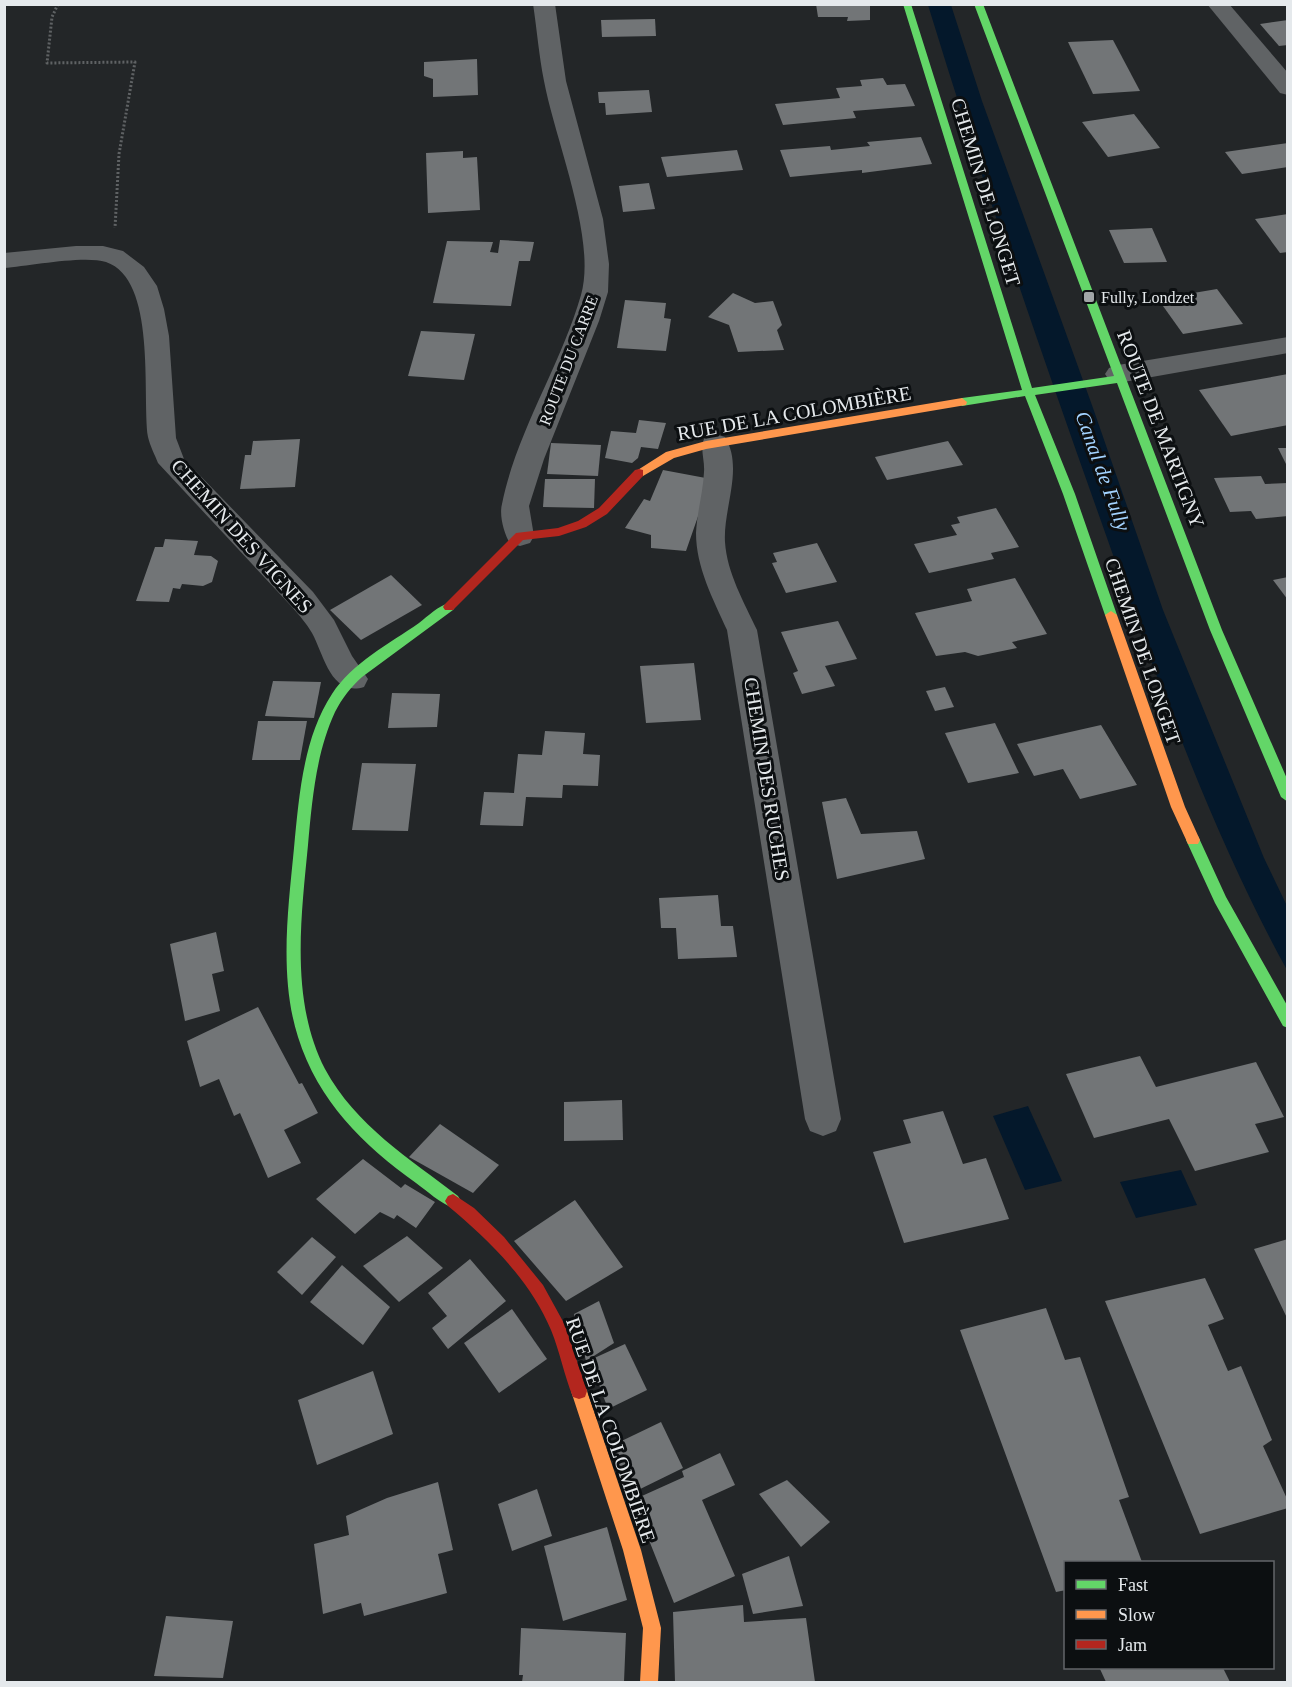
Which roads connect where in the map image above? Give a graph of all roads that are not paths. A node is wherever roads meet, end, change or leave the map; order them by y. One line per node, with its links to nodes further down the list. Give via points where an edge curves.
1 (544, 4): 11 (street, ROUTE DU CARRE, via 555,81 591,219 597,264 595,292 586,321 515,506)
2 (907, 4): 9 (street, CHEMIN DE LONGET)
3 (978, 4): 8 (street, ROUTE DE MARTIGNY)
4 (1216, 4): 5 (street)
5 (1287, 88)
6 (4, 261): 12 (street, CHEMIN DES VIGNES, via 113,255 135,271 154,314 162,440 172,463 321,622 339,665)
7 (1287, 345): 8 (street)
8 (1112, 378): 9 (street, RUE DE LA COLOMBIÈRE); 13 (street, ROUTE DE MARTIGNY)
9 (1029, 391): 10 (street, RUE DE LA COLOMBIÈRE); 14 (street, CHEMIN DE LONGET, via 1178,807 1221,899)
10 (715, 443): 11 (street, RUE DE LA COLOMBIÈRE, via 682,450 644,468 597,517 579,527 560,533); 15 (street, CHEMIN DES RUCHES, via 720,458 711,543 719,578 742,630)
11 (520, 536): 12 (street, RUE DE LA COLOMBIÈRE, via 422,628)
12 (353, 679): 16 (street, RUE DE LA COLOMBIÈRE, via 336,699 325,726 313,769 297,878 292,935 294,993 310,1052 347,1114 378,1147 441,1191 489,1234 539,1293 557,1325 632,1550 652,1628)
13 (1287, 797)
14 (1287, 1022)
15 (823, 1119)
16 (649, 1683)

